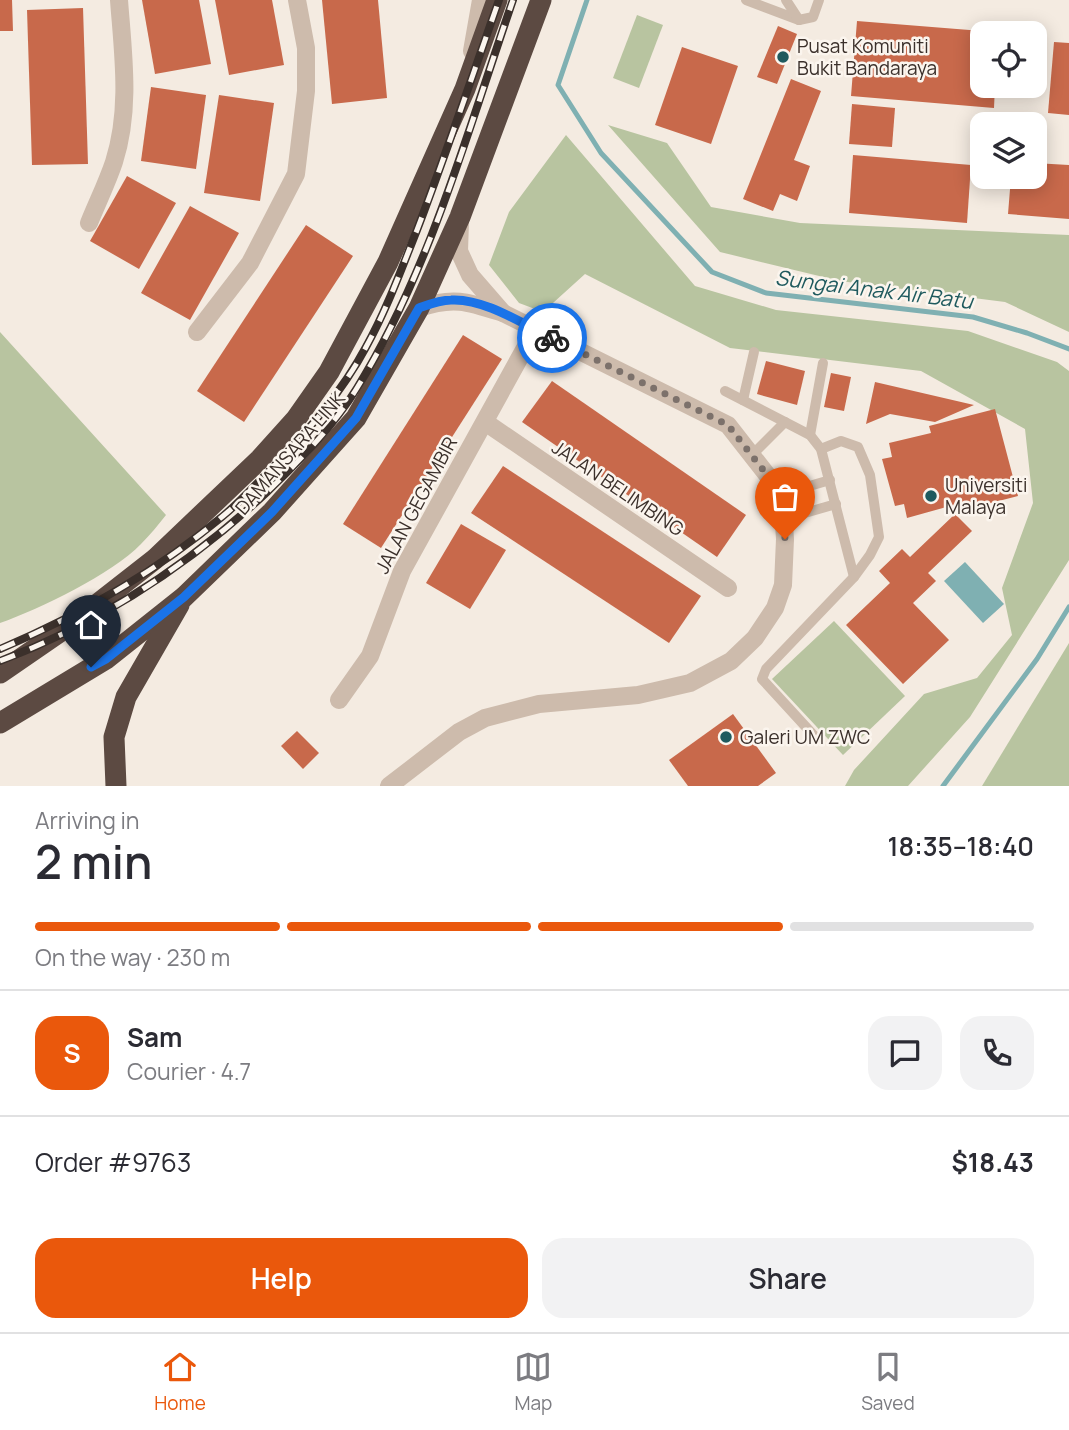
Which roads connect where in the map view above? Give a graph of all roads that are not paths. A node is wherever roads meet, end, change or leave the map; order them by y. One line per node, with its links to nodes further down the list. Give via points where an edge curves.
1 (119, 0): 12 (street, via 124,110 114,161)
2 (297, 0): 16 (street, via 306,48 306,91 296,174 250,263)
3 (481, 0): 10 (street)
4 (497, 0): 10 (highway, DAMANSARA LINK)
5 (541, 0): 11 (highway, DAMANSARA LINK)
6 (746, 0): 9 (lane)
7 (786, 0): 9 (lane)
8 (819, 0): 9 (lane, via 813,17)
9 (799, 20)
10 (465, 89): 33 (highway, DAMANSARA LINK, via 388,262 329,372 296,419 155,559 78,620)
11 (460, 218): 13 (highway, DAMANSARA LINK); 14 (street, via 459,251 470,275)
12 (89, 223)
13 (419, 308): 14 (street, via 464,300); 32 (highway, DAMANSARA LINK, via 356,418 272,512)
14 (503, 313): 15 (street)
15 (535, 330): 21 (street, JALAN GEGAMBIR); 25 (street, via 728,425)
16 (197, 332)
17 (754, 352): 20 (lane)
18 (823, 363): 23 (lane)
19 (725, 391): 20 (lane)
20 (743, 400): 22 (lane)
21 (485, 422): 31 (street, JALAN BELIMBING); 34 (street, JALAN GEGAMBIR, via 402,571 370,656)
22 (785, 422): 23 (lane); 25 (lane)
23 (810, 435): 24 (lane)
24 (821, 449): 26 (lane); 30 (lane, via 841,441 858,447 870,475 878,537)
25 (751, 456): 27 (street)
26 (830, 480): 27 (lane); 28 (lane)
27 (782, 494): 29 (street)
28 (836, 504): 29 (lane); 30 (lane)
29 (784, 519): 38 (street, via 783,585 775,608 755,638 731,661 690,682 638,695 539,704 485,718 459,732)
30 (854, 577): 36 (lane, via 766,669 762,679)
31 (728, 588)
32 (184, 597): 35 (highway, DAMANSARA LINK, via 106,659); 37 (highway, via 126,697 114,737)
33 (0, 673)
34 (339, 700)
35 (0, 723)
36 (817, 739)
37 (116, 786)
38 (389, 786)

